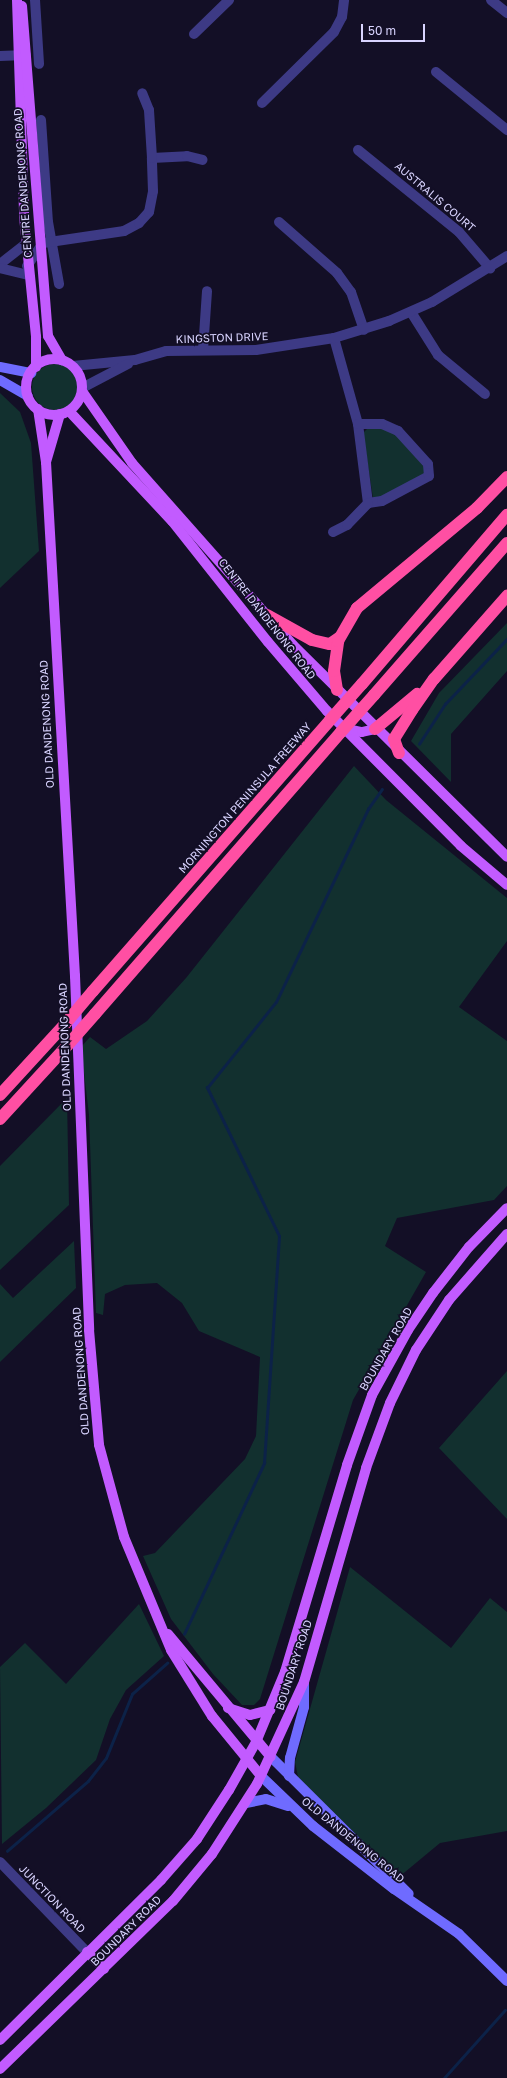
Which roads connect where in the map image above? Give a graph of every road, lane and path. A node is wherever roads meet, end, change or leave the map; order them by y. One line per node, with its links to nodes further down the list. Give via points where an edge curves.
1 (17, 0): 10 (main road, CENTRE DANDENONG ROAD)
2 (21, 0): 10 (main road, CENTRE DANDENONG ROAD)
3 (35, 0): 11 (street)
4 (229, 0): 8 (street)
5 (344, 0): 14 (street, via 342,17 334,32)
6 (491, 0): 7 (street)
7 (507, 13)
8 (194, 34)
9 (0, 56): 10 (street)
10 (22, 56): 21 (main road, CENTRE DANDENONG ROAD); 23 (main road, CENTRE DANDENONG ROAD)
11 (39, 64)
12 (436, 72): 16 (street)
13 (142, 94): 18 (street, via 149,110)
14 (262, 103)
15 (41, 120): 22 (street, CENTRE DANDENONG ROAD)
16 (507, 130)
17 (358, 150): 28 (street, AUSTRALIS COURT, via 460,232)
18 (152, 158): 19 (street, via 188,156); 22 (street, via 153,201 139,224 124,231)
19 (203, 160)
20 (278, 222): 33 (street, via 337,273 351,292)
21 (26, 244): 25 (street); 29 (main road, CENTRE DANDENONG ROAD)
22 (52, 244): 23 (street); 26 (street); 30 (street, CENTRE DANDENONG ROAD)
23 (39, 246): 26 (main road, CENTRE DANDENONG ROAD); 29 (street)
24 (507, 256): 28 (street, KINGSTON DRIVE)
25 (0, 264)
26 (41, 265): 36 (main road, CENTRE DANDENONG ROAD, via 48,336)
27 (0, 268): 29 (street)
28 (490, 268): 32 (street, KINGSTON DRIVE)
29 (28, 271): 40 (main road, CENTRE DANDENONG ROAD, via 36,337)
30 (58, 284)
31 (207, 291): 35 (street)
32 (411, 312): 33 (street, KINGSTON DRIVE); 43 (street, via 438,355)
33 (364, 330): 34 (street, KINGSTON DRIVE)
34 (334, 338): 35 (street, KINGSTON DRIVE, via 276,348); 47 (street)
35 (202, 350): 37 (street, KINGSTON DRIVE, via 166,351)
36 (62, 360): 38 (main road); 40 (main road, via 48,360)
37 (135, 360): 38 (street, KINGSTON DRIVE); 42 (street, KINGSTON DRIVE)
38 (73, 366): 42 (main road)
39 (0, 367): 40 (main road)
40 (33, 370): 44 (main road)
41 (0, 380): 44 (main road)
42 (82, 389): 46 (main road, via 77,404); 55 (main road, CENTRE DANDENONG ROAD, via 132,463)
43 (485, 394)
44 (28, 396): 45 (main road)
45 (38, 409): 46 (main road); 48 (main road, OLD DANDENONG ROAD)
46 (64, 413): 48 (main road, OLD DANDENONG ROAD); 59 (main road, CENTRE DANDENONG ROAD, via 172,521 268,642)
47 (358, 424): 50 (street); 50 (street, via 382,424 398,431 431,471 422,482 382,501)
48 (46, 462): 68 (main road, OLD DANDENONG ROAD, via 93,1388 99,1445 113,1502 134,1566)
49 (507, 477): 56 (highway, via 477,508 363,602)
50 (368, 503): 52 (street, via 346,525)
51 (507, 515): 64 (highway, MORNINGTON PENINSULA FREEWAY, bridge, via 65,1024)
52 (333, 532)
53 (507, 543): 59 (highway, bridge)
54 (507, 596): 57 (highway)
55 (267, 615): 56 (highway, via 318,642 331,644); 58 (main road, CENTRE DANDENONG ROAD)
56 (339, 638): 58 (highway, via 334,670)
57 (434, 678): 60 (highway); 61 (highway, via 394,738 393,745)
58 (337, 690): 59 (main road); 60 (main road, CENTRE DANDENONG ROAD)
59 (342, 729): 60 (main road, via 362,732); 63 (main road, CENTRE DANDENONG ROAD, via 461,846); 65 (highway, bridge, via 95,1014)
60 (375, 729): 61 (main road, CENTRE DANDENONG ROAD)
61 (399, 753): 62 (main road, CENTRE DANDENONG ROAD)
62 (507, 857)
63 (507, 885)
64 (0, 1095)
65 (0, 1119)
66 (507, 1208): 71 (main road, BOUNDARY ROAD, via 469,1247 433,1293 408,1330 372,1395 347,1466 295,1643)
67 (507, 1234): 69 (main road, BOUNDARY ROAD, via 445,1305 416,1350 390,1402 366,1468)
68 (158, 1622): 70 (main road, OLD DANDENONG ROAD); 74 (main road, OLD DANDENONG ROAD, via 194,1690)
69 (304, 1682): 73 (main road, BOUNDARY ROAD); 76 (main road, via 304,1708 290,1758)
70 (225, 1706): 71 (main road, via 250,1715); 72 (main road, OLD DANDENONG ROAD)
71 (270, 1710): 72 (main road, BOUNDARY ROAD)
72 (256, 1742): 73 (main road, OLD DANDENONG ROAD); 74 (main road, BOUNDARY ROAD)
73 (271, 1758): 75 (main road, BOUNDARY ROAD); 76 (main road, OLD DANDENONG ROAD)
74 (247, 1759): 75 (main road, OLD DANDENONG ROAD); 81 (main road, BOUNDARY ROAD, via 187,1852)
75 (262, 1776): 77 (main road, BOUNDARY ROAD); 78 (main road, OLD DANDENONG ROAD)
76 (289, 1776): 80 (main road, OLD DANDENONG ROAD)
77 (246, 1803): 78 (main road, via 270,1799); 82 (main road, BOUNDARY ROAD, via 194,1877)
78 (293, 1808): 80 (main road, OLD DANDENONG ROAD)
79 (0, 1862): 81 (street, JUNCTION ROAD)
80 (430, 1915): 83 (main road, OLD DANDENONG ROAD, via 464,1938)
81 (87, 1952): 82 (main road); 84 (main road, BOUNDARY ROAD)
82 (104, 1969): 85 (main road, BOUNDARY ROAD)
83 (507, 1981)
84 (0, 2040)
85 (0, 2069)

